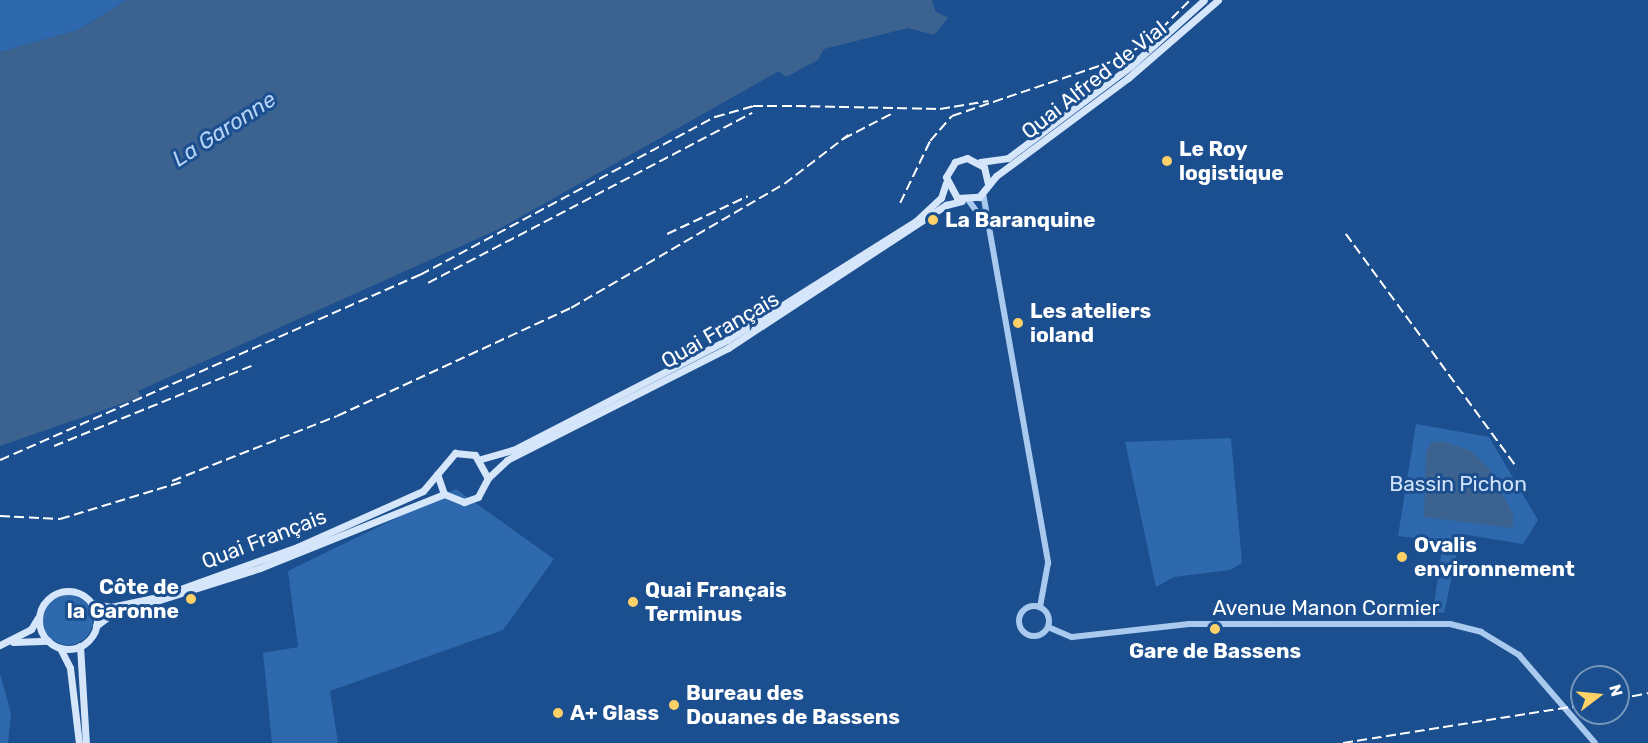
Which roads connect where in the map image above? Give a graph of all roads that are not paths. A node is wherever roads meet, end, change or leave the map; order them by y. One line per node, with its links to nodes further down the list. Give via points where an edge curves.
1 (1204, 0): 3 (main road, Quai Alfred de Vial, via 1139,60 1017,152 999,163)
2 (1218, 0): 5 (main road, Quai Alfred de Vial, via 1128,78)
3 (980, 162): 4 (main road, via 955,162); 5 (main road)
4 (946, 183): 7 (main road); 9 (main road, Quai Français, via 941,198 916,221 727,340 513,450)
5 (988, 184): 6 (main road)
6 (984, 193): 7 (main road); 8 (street)
7 (966, 201): 8 (street); 11 (main road, Quai Français, via 946,205 729,348 501,464)
8 (985, 224): 14 (street, via 1048,563)
9 (481, 459): 10 (main road, via 455,453); 11 (main road)
10 (438, 474): 12 (main road); 13 (main road, Quai Français, via 417,494 295,548 158,597 111,607)
11 (488, 478): 12 (main road, via 484,492 471,501)
12 (444, 494): 16 (main road, Quai Français, via 260,568 109,615)
13 (91, 603): 15 (main road, via 78,593 60,592 46,601); 16 (main road)
14 (1040, 607): 17 (street, via 1047,613); 17 (street, via 1022,611 1020,628 1037,636)
15 (39, 617): 18 (main road); 19 (main road, via 31,629)
16 (96, 626): 20 (main road)
17 (1048, 627): 24 (street, Avenue Manon Cormier, via 1072,637 1188,624 1450,624 1492,637 1519,655)
18 (48, 641): 19 (main road); 21 (main road)
19 (4, 644)
20 (80, 646): 21 (main road); 23 (main road)
21 (60, 648): 22 (main road, via 70,668)
22 (79, 743)
23 (86, 743)
24 (1595, 743)

